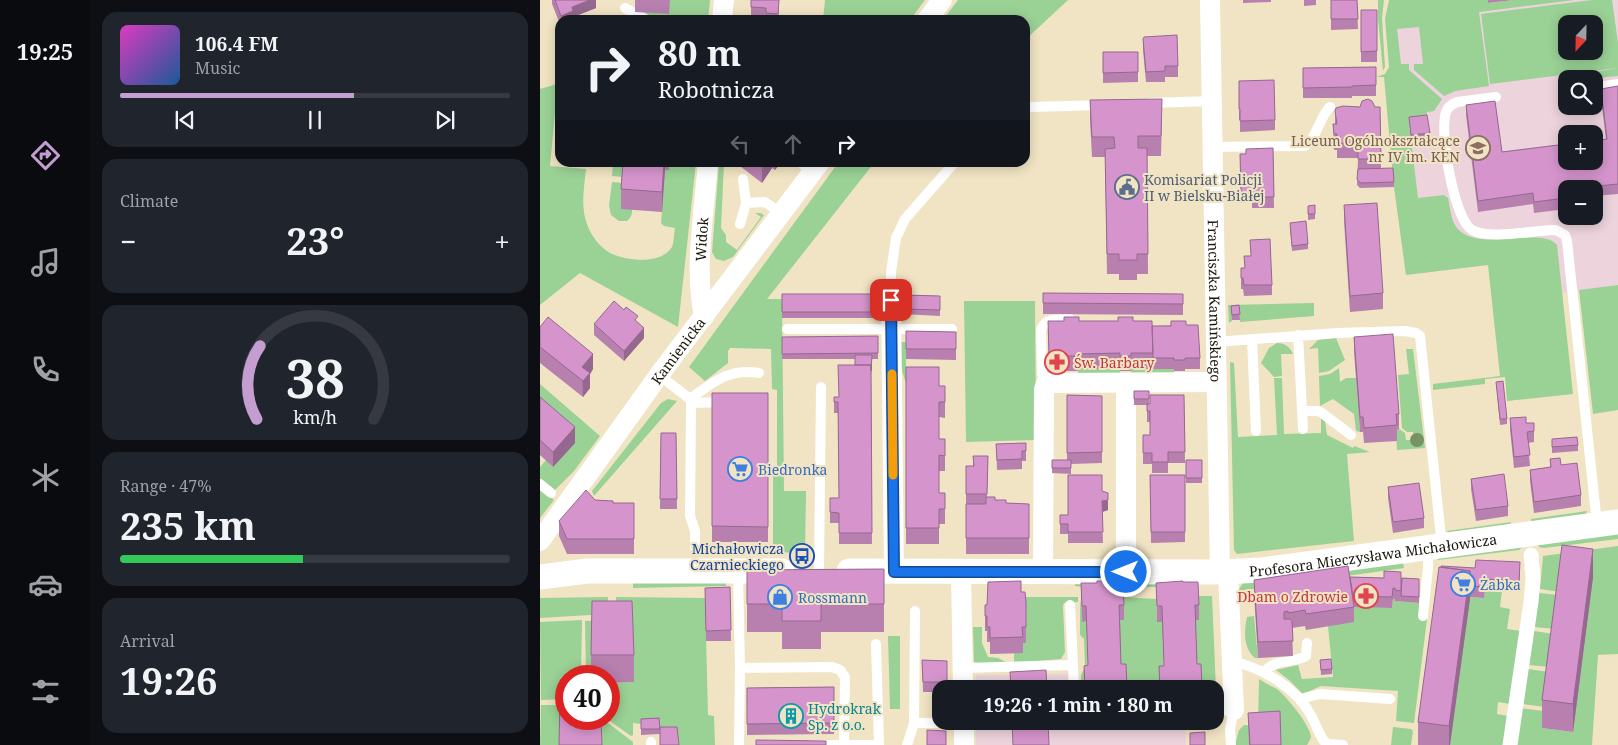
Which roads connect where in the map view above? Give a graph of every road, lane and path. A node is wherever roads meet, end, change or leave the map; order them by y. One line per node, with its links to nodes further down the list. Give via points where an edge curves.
1 (724, 0): 6 (street)
2 (942, 0): 7 (street)
3 (1210, 0): 11 (street, Franciszka Kamińskiego)
4 (625, 8): 5 (lane)
5 (638, 15)
6 (722, 15)
7 (931, 15)
8 (1618, 84): 9 (lane)
9 (1603, 86)
10 (1496, 98): 47 (lane, via 1457,102 1447,111 1444,142 1450,175 1464,223 1474,231 1491,234 1556,230 1565,235)
11 (1212, 101): 13 (lane); 16 (street, Franciszka Kamińskiego)
12 (1118, 104): 14 (lane)
13 (1137, 104)
14 (1030, 107)
15 (1330, 107): 16 (lane, via 1311,141 1304,146)
16 (1212, 147): 32 (street, Franciszka Kamińskiego)
17 (708, 167): 25 (street, Widok, via 699,275)
18 (810, 167): 22 (street, Kamienicka)
19 (951, 167): 24 (lane, via 905,219 896,238)
20 (744, 178): 21 (lane)
21 (746, 203): 22 (lane, via 766,202); 23 (lane)
22 (782, 214): 25 (street, Kamienicka)
23 (740, 224)
24 (891, 300): 28 (street)
25 (704, 318): 34 (street, Kamienicka)
26 (1070, 319): 37 (lane, via 1043,324 1042,370)
27 (786, 329): 28 (lane)
28 (891, 329): 29 (lane); 54 (street)
29 (952, 329)
30 (1298, 335): 31 (lane); 41 (lane); 50 (lane, via 1405,331 1420,336)
31 (1252, 339): 32 (lane); 43 (lane)
32 (1215, 342): 35 (street, Franciszka Kamińskiego)
33 (759, 373): 39 (lane, via 728,374)
34 (659, 375): 39 (lane); 48 (street, Kamienicka)
35 (1216, 382): 36 (street); 58 (street, Franciszka Kamińskiego)
36 (1126, 383): 37 (street); 57 (street)
37 (1046, 384): 56 (street)
38 (821, 387): 52 (lane)
39 (690, 401): 40 (lane); 49 (lane, via 690,516 695,531)
40 (739, 402)
41 (1302, 411): 42 (lane); 44 (lane, via 1318,411)
42 (1303, 429)
43 (1256, 430)
44 (1350, 435)
45 (540, 484): 46 (lane)
46 (551, 493)
47 (1607, 524): 50 (street, Profesora Mieczysława Michałowicza)
48 (540, 541)
49 (695, 547)
50 (1435, 548): 58 (street, Profesora Mieczysława Michałowicza); 62 (lane, via 1428,568)
51 (1531, 555): 86 (street, via 1531,602)
52 (819, 571): 53 (street, Profesora Mieczysława Michałowicza); 54 (street, Profesora Mieczysława Michałowicza)
53 (738, 572): 59 (street, Profesora Mieczysława Michałowicza, via 587,571); 67 (lane)
54 (894, 572): 55 (street, Profesora Mieczysława Michałowicza)
55 (961, 572): 56 (street, Profesora Mieczysława Michałowicza); 68 (street)
56 (1043, 572): 57 (street, Profesora Mieczysława Michałowicza)
57 (1126, 572): 58 (street, Profesora Mieczysława Michałowicza)
58 (1224, 572): 65 (street, Franciszka Kamińskiego)
59 (540, 577)
60 (1070, 605): 66 (lane)
61 (915, 611): 75 (lane)
62 (1423, 616)
63 (1307, 643): 69 (lane, via 1306,656 1274,664)
64 (876, 644): 81 (lane)
65 (1232, 661): 69 (lane); 74 (street, Franciszka Kamińskiego)
66 (1073, 665): 68 (lane); 71 (lane)
67 (740, 668): 78 (lane); 80 (lane, via 832,667 840,670 845,677)
68 (963, 668): 70 (street)
69 (1265, 672): 73 (lane)
70 (964, 680)
71 (1074, 680)
72 (1390, 699): 73 (lane, via 1320,694)
73 (1300, 700): 85 (lane, via 1324,741)
74 (1225, 710): 84 (lane)
75 (914, 723): 76 (lane); 82 (lane)
76 (932, 723)
77 (964, 730): 83 (street)
78 (739, 745)
79 (812, 745): 80 (lane)
80 (844, 745): 81 (lane)
81 (877, 745)
82 (907, 745)
83 (964, 745)
84 (1230, 745)
85 (1343, 745)
86 (1510, 745)

